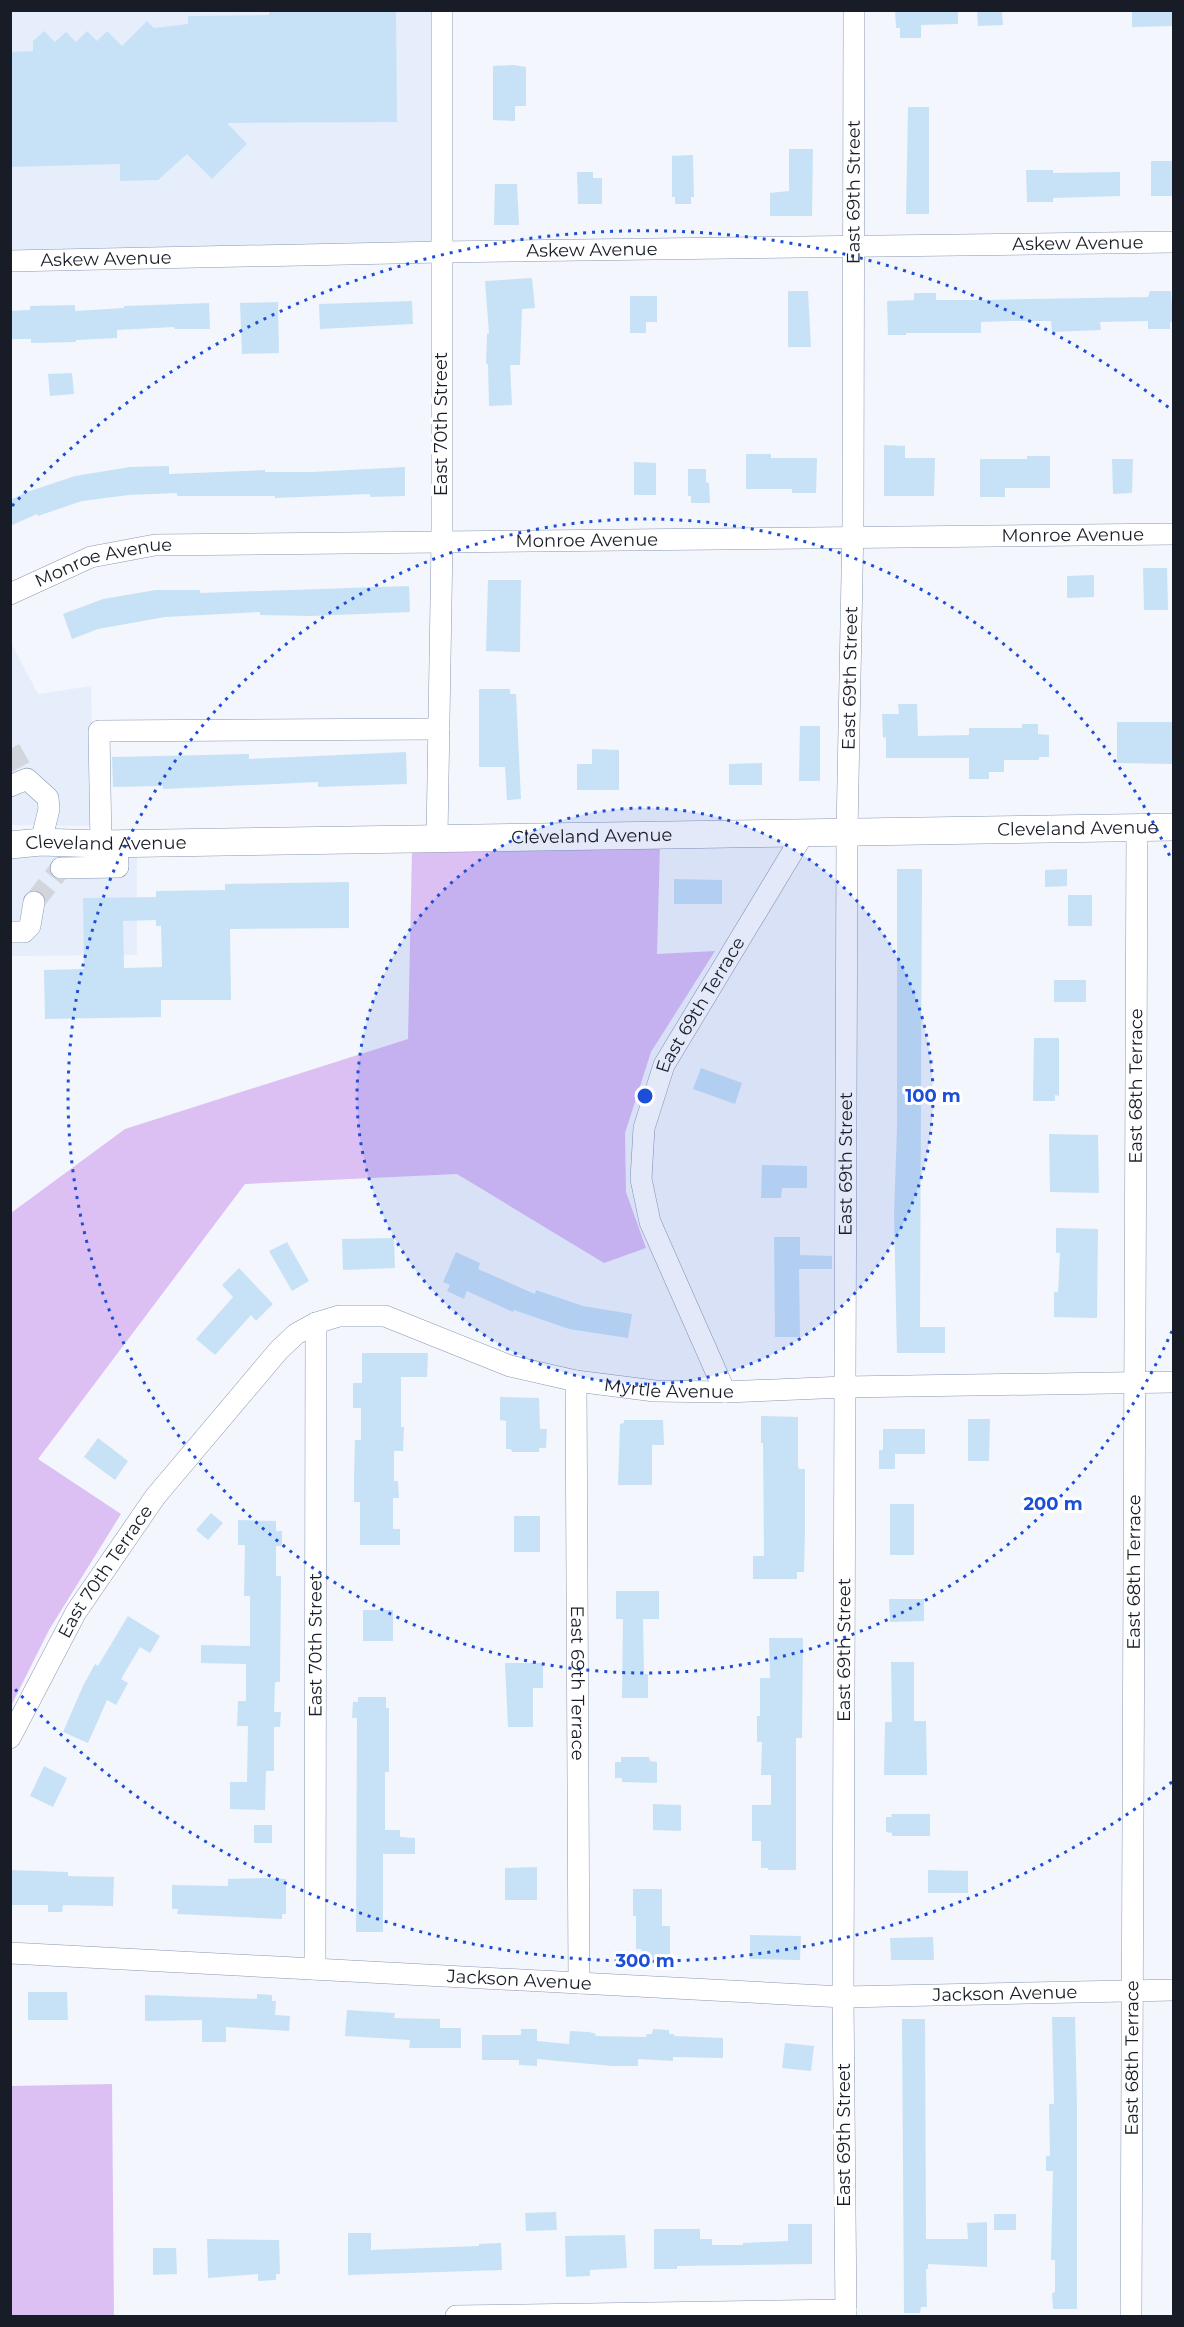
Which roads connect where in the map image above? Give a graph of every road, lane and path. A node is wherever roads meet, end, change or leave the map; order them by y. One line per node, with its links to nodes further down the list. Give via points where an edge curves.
1 (442, 10): 5 (street, East 70th Street)
2 (854, 10): 4 (street, East 69th Street)
3 (1173, 242): 4 (street, Askew Avenue)
4 (852, 248): 5 (street, Askew Avenue); 8 (street, East 69th Street)
5 (441, 252): 6 (street, Askew Avenue); 9 (street, East 70th Street)
6 (10, 261)
7 (1173, 534): 8 (street, Monroe Avenue)
8 (852, 538): 9 (street, Monroe Avenue); 16 (street, East 69th Street)
9 (442, 542): 10 (street, Monroe Avenue, via 155,545 91,557); 11 (street, East 70th Street)
10 (10, 594)
11 (439, 729): 17 (street, East 70th Street); 19 (street, via 99,731)
12 (20, 778): 18 (street, via 48,798)
13 (1173, 827): 14 (main road, Cleveland Avenue)
14 (1137, 828): 16 (main road, Cleveland Avenue); 26 (street, East 68th Terrace)
15 (804, 833): 16 (main road, Cleveland Avenue); 17 (main road, Cleveland Avenue); 29 (street, East 69th Terrace, via 664,1065 644,1128 642,1179 650,1222)
16 (847, 833): 28 (street, East 69th Street)
17 (437, 837): 19 (main road, Cleveland Avenue)
18 (41, 842): 19 (main road, Cleveland Avenue); 20 (main road, Cleveland Avenue)
19 (109, 843): 21 (street, via 118,867)
20 (10, 845)
21 (70, 871)
22 (40, 907): 23 (street)
23 (20, 929)
24 (316, 1323): 25 (street, Myrtle Avenue, via 339,1316 385,1316 510,1366); 30 (street, Myrtle Avenue, via 279,1350); 33 (street, East 70th Street)
25 (576, 1381): 29 (street, Myrtle Avenue, via 655,1391); 34 (street, East 69th Terrace)
26 (1136, 1382): 27 (street, Myrtle Avenue); 28 (street, Myrtle Avenue); 36 (street, East 68th Terrace)
27 (1173, 1382)
28 (845, 1387): 29 (street, Myrtle Avenue); 37 (street, East 69th Street)
29 (725, 1392)
30 (220, 1420): 31 (street, East 70th Terrace, via 155,1497 76,1612)
31 (10, 1738)
32 (10, 1953): 33 (street, Jackson Avenue)
33 (315, 1969): 34 (street, Jackson Avenue)
34 (579, 1983): 37 (street, Jackson Avenue)
35 (1173, 1990): 36 (street, Jackson Avenue)
36 (1131, 1991): 37 (street, Jackson Avenue); 40 (street, East 68th Terrace)
37 (843, 1997): 38 (street, East 69th Street)
38 (846, 2313): 39 (street)
39 (456, 2316)
40 (1131, 2316)

